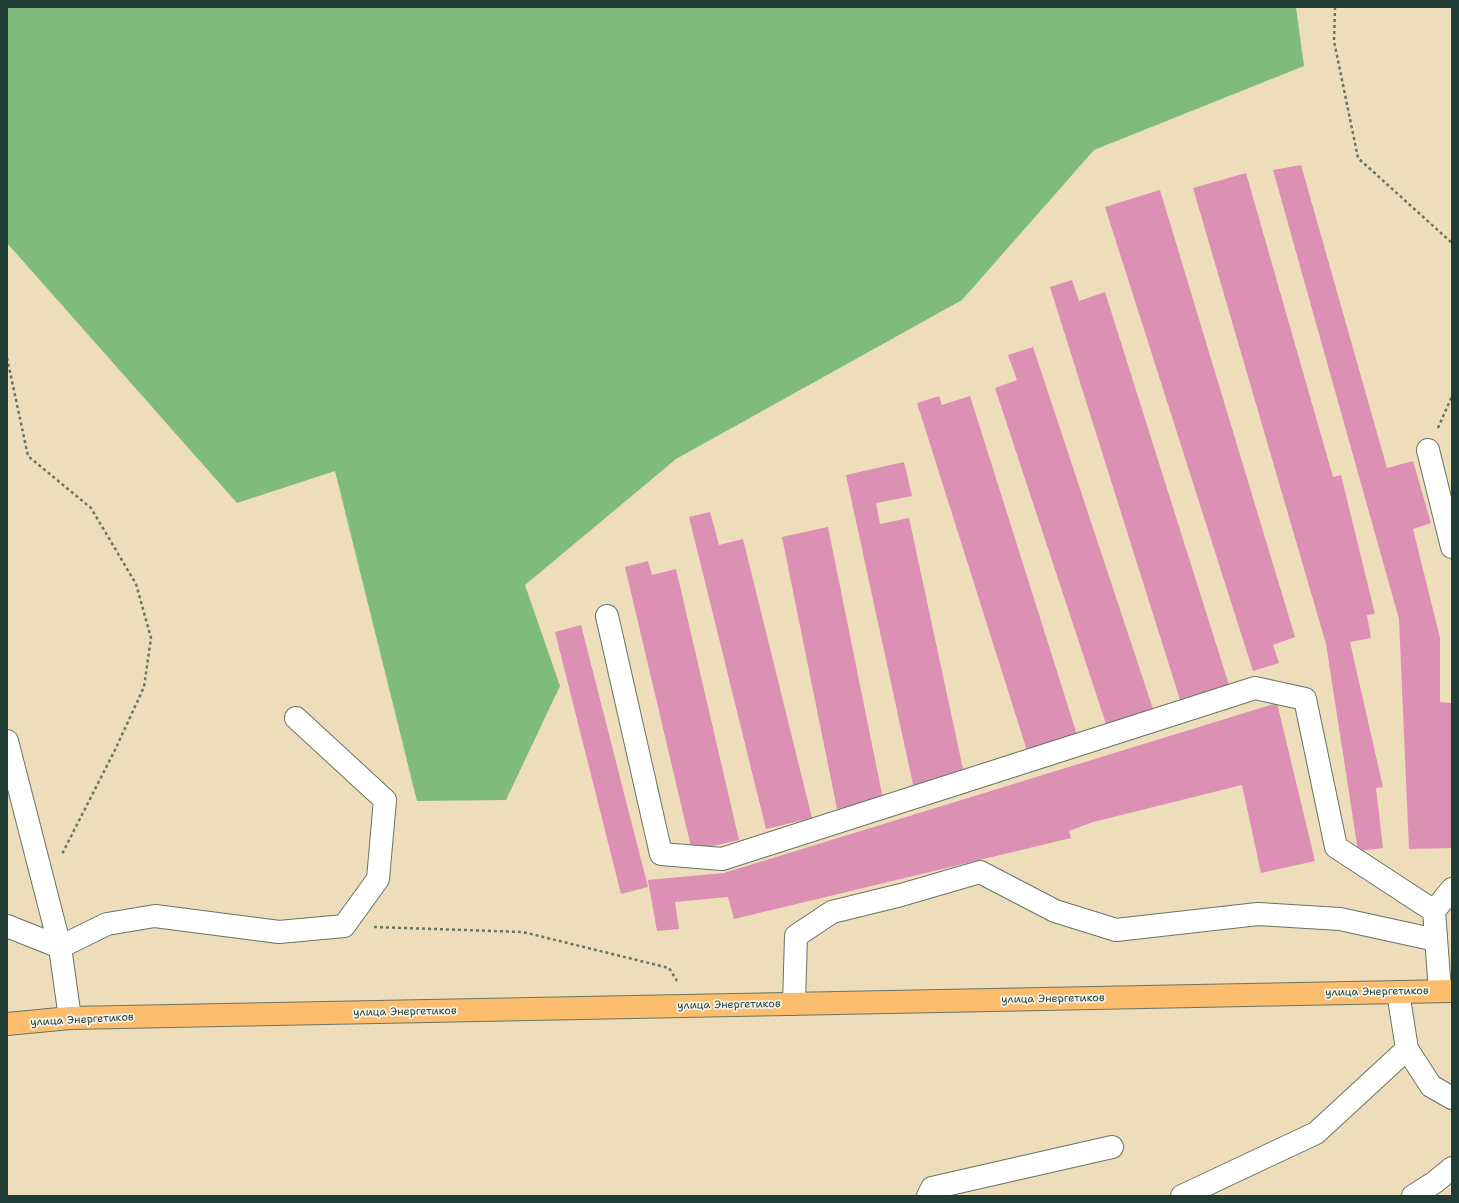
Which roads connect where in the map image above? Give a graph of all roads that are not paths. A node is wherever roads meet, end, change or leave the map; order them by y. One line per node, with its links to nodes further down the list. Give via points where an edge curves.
1 (1428, 450): 2 (street)
2 (1452, 547)
3 (607, 616): 7 (street, via 661,854 722,859 1255,688 1305,699 1336,847)
4 (296, 718): 10 (street, via 385,800 378,879 344,926 279,932 155,916 107,924)
5 (7, 741): 10 (street)
6 (1452, 889): 7 (street)
7 (1434, 911): 9 (street)
8 (7, 926): 10 (street)
9 (1436, 940): 11 (street); 13 (street, via 1340,919 1258,914 1116,930 1055,911 980,872 832,912 796,936)
10 (60, 947): 14 (street)
11 (1446, 991): 12 (main road, улица Энергетиков)
12 (1398, 992): 13 (main road, улица Энергетиков); 16 (street)
13 (794, 1004): 14 (main road, улица Энергетиков)
14 (70, 1018): 15 (main road, улица Энергетиков)
15 (7, 1024)
16 (1407, 1049): 17 (street, via 1431,1086); 21 (street, via 1316,1133)
17 (1452, 1098)
18 (1112, 1147): 20 (street, via 932,1188)
19 (1452, 1168): 22 (street)
20 (928, 1196)
21 (1182, 1196)
22 (1413, 1196)

